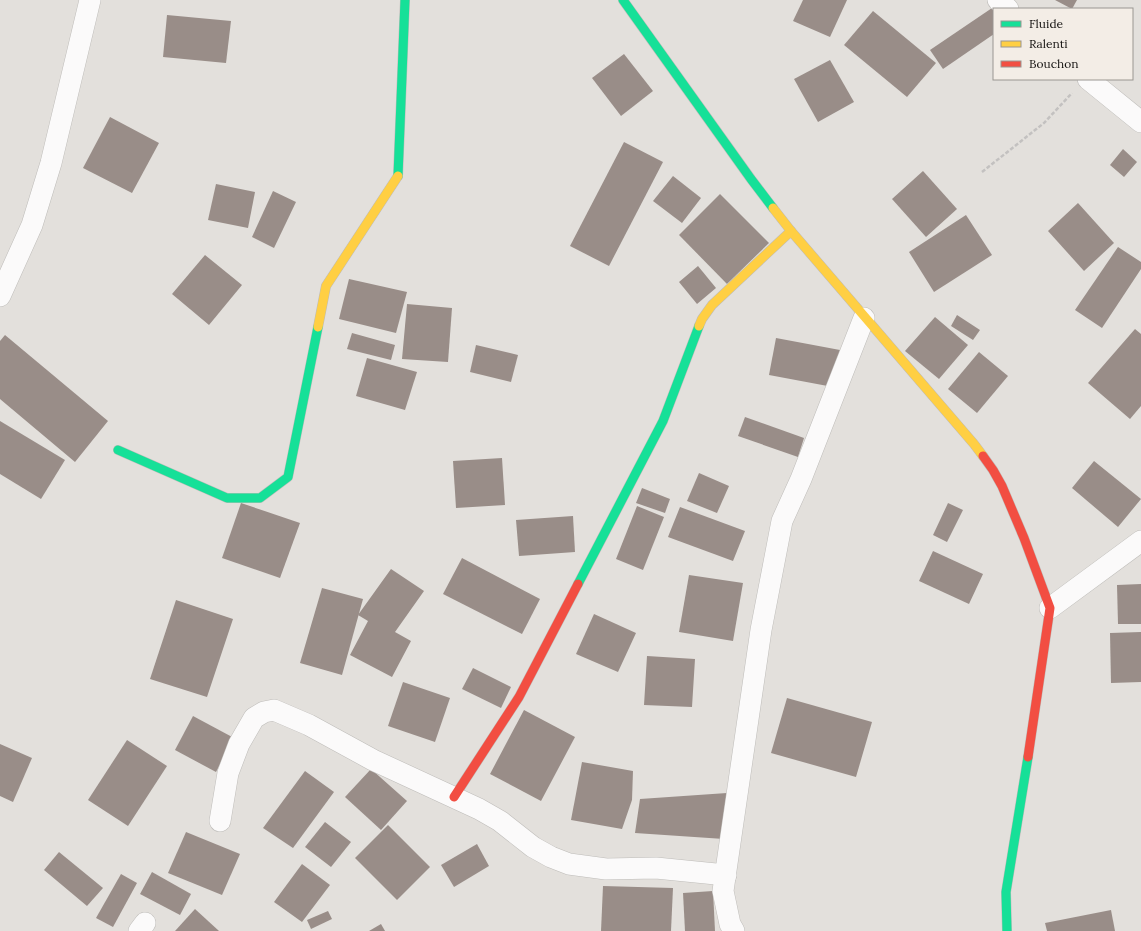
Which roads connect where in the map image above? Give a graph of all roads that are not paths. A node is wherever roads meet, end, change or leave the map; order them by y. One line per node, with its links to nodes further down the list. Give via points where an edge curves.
1 (90, 0): 9 (street, via 32,225)
2 (405, 0): 11 (street, via 398,177 326,286 288,477 260,498 227,498)
3 (623, 0): 8 (street)
4 (998, 0): 5 (street)
5 (1007, 8)
6 (1081, 85): 7 (street)
7 (1141, 122)
8 (790, 231): 10 (street); 14 (street, via 712,304 702,319 659,428 519,697)
9 (1, 291)
10 (864, 318): 13 (street, via 974,444 993,470 1024,538); 16 (street, via 782,521 761,630)
11 (118, 450)
12 (1141, 540): 13 (street)
13 (1050, 608): 18 (street, via 1006,892)
14 (454, 797): 15 (street, via 274,710 254,718 239,744 228,772); 16 (street, via 500,821 533,847 569,864 606,869 656,868)
15 (220, 821)
16 (726, 874): 17 (street, via 723,892)
17 (734, 931)
18 (1007, 931)

